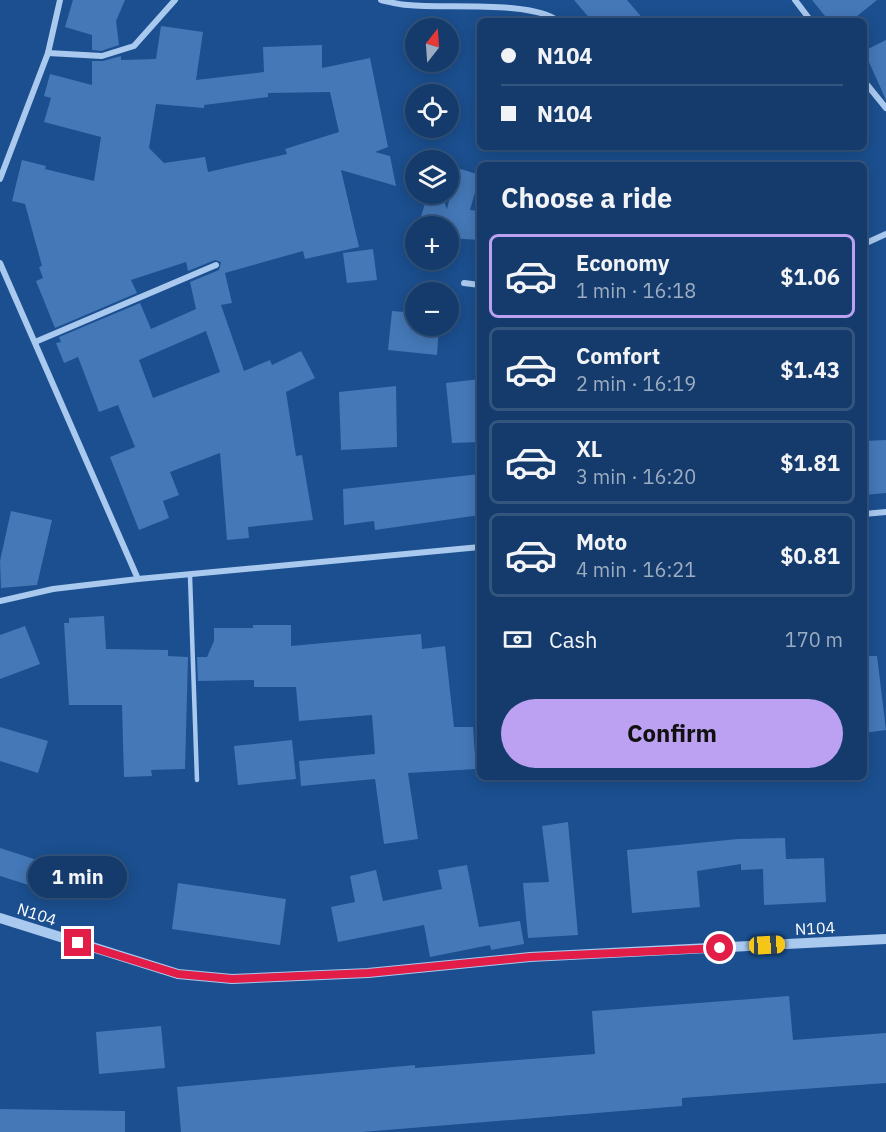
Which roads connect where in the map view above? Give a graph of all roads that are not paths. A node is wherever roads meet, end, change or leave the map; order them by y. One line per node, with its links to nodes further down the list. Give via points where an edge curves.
1 (60, 0): 7 (street)
2 (175, 0): 7 (street, via 134,45 102,56)
3 (381, 0): 5 (street, via 409,6 477,3 548,12)
4 (795, 0): 6 (street)
5 (555, 18)
6 (809, 18)
7 (48, 53): 10 (street)
8 (867, 85): 9 (street)
9 (886, 108)
10 (0, 179)
11 (886, 234): 12 (street)
12 (867, 243)
13 (0, 263): 17 (street)
14 (216, 265): 17 (street)
15 (464, 283): 16 (street)
16 (477, 285)
17 (35, 342): 22 (street)
18 (886, 512): 19 (street)
19 (867, 514)
20 (477, 547): 21 (street)
21 (190, 576): 22 (street); 24 (lane)
22 (138, 579): 23 (street, via 53,589)
23 (0, 601)
24 (197, 780)
25 (0, 918): 26 (street, N104 / N104, via 178,974 232,979 368,973 530,957)
26 (886, 939)

